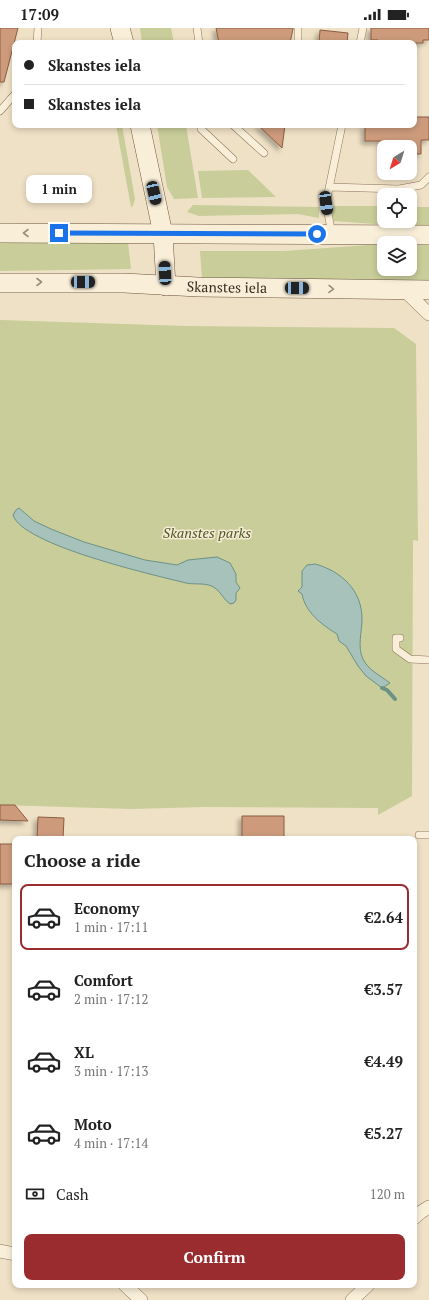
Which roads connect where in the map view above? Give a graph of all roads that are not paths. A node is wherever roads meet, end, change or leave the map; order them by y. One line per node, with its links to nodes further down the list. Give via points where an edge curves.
1 (38, 28): 6 (lane)
2 (120, 28): 7 (main road)
3 (197, 28): 8 (lane)
4 (298, 28): 9 (lane)
5 (363, 28): 10 (lane)
6 (37, 40)
7 (123, 40)
8 (199, 40)
9 (298, 40)
10 (361, 40)
11 (12, 97): 12 (lane)
12 (0, 111)
13 (141, 128): 22 (main road)
14 (201, 128): 18 (lane)
15 (236, 128): 17 (lane)
16 (341, 128): 20 (lane)
17 (264, 153)
18 (233, 159)
19 (429, 177): 20 (lane, via 421,185 399,189)
20 (330, 187): 23 (lane, via 326,203)
21 (0, 233): 22 (main road, one-way to 21)
22 (163, 234): 23 (main road); 26 (main road)
23 (332, 234): 24 (main road)
24 (429, 235)
25 (0, 283): 26 (main road, Skanstes iela, one-way to 26, via 127,283)
26 (166, 286): 27 (main road, Skanstes iela, one-way to 27)
27 (403, 289): 28 (main road, Skanstes iela); 29 (street)
28 (429, 290)
29 (429, 314)
30 (400, 638): 31 (lane, via 396,638 396,649 410,659)
31 (429, 660)
32 (419, 835): 33 (lane)
33 (429, 835)
34 (429, 1207): 35 (street)
35 (417, 1215)
36 (0, 1251): 37 (street)
37 (12, 1253)
38 (128, 1288): 40 (street)
39 (365, 1288): 41 (street)
40 (141, 1300)
41 (352, 1300)

